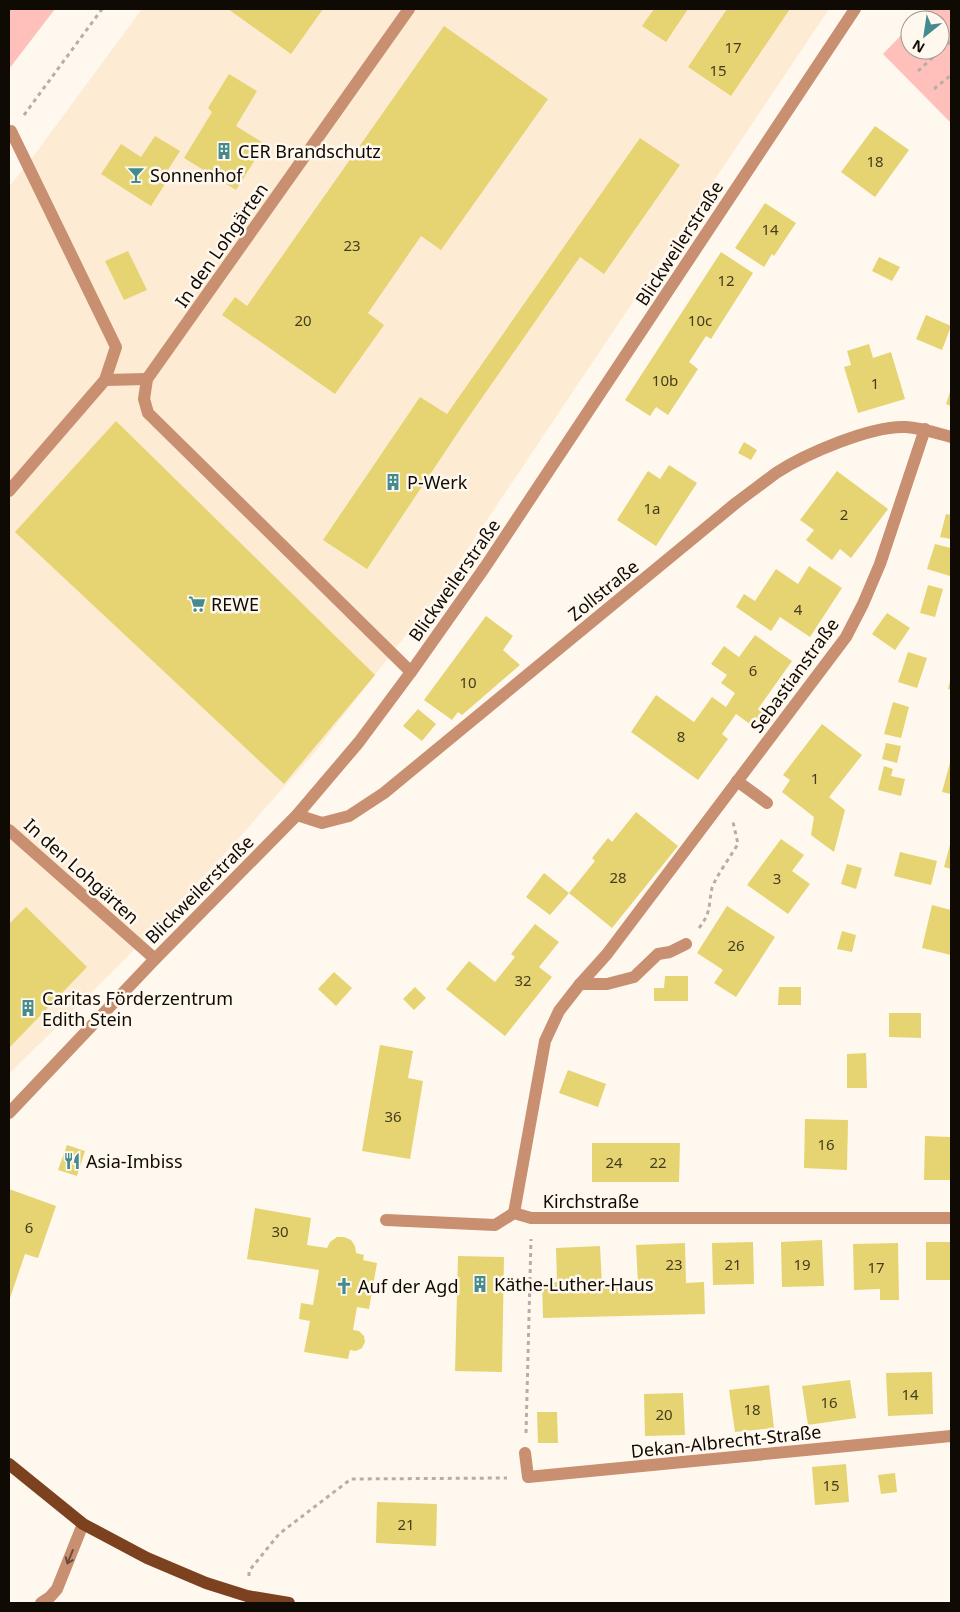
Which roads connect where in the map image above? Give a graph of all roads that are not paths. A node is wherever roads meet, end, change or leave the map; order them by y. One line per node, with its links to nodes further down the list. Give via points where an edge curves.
1 (409, 9): 4 (street, In den Lohgärten)
2 (855, 9): 9 (street, Blickweilerstraße, via 485,567)
3 (12, 131): 5 (street, via 116,347)
4 (148, 379): 5 (street); 9 (street, In den Lohgärten, via 144,399 148,413)
5 (105, 380): 8 (street)
6 (925, 429): 7 (street, Zollstraße); 10 (street, Sebastianstraße, via 880,564 846,637); 12 (street, Zollstraße, via 904,426 881,429 822,449 778,472 384,793 349,816 322,823)
7 (951, 437)
8 (9, 491)
9 (411, 672): 12 (street, Blickweilerstraße, via 359,742)
10 (737, 781): 11 (street); 15 (street, Sebastianstraße)
11 (766, 803)
12 (297, 815): 16 (street, Blickweilerstraße)
13 (9, 830): 16 (street, In den Lohgärten)
14 (686, 944): 17 (street, via 658,954 634,976 607,984)
15 (607, 954): 17 (street, Kirchstraße)
16 (155, 959): 18 (street, Blickweilerstraße)
17 (580, 984): 19 (street, Kirchstraße, via 559,1011 544,1041)
18 (9, 1113)
19 (514, 1213): 20 (street, Kirchstraße, via 531,1218); 21 (street, via 495,1225)
20 (951, 1218)
21 (386, 1220)
22 (951, 1436): 23 (street, Dekan-Albrecht-Straße, via 528,1477)
23 (525, 1454)
24 (9, 1464): 25 (main road)
25 (83, 1524): 26 (street, one-way to 26, via 56,1589); 27 (main road, via 147,1558 206,1583 247,1596)
26 (41, 1603)
27 (289, 1603)

